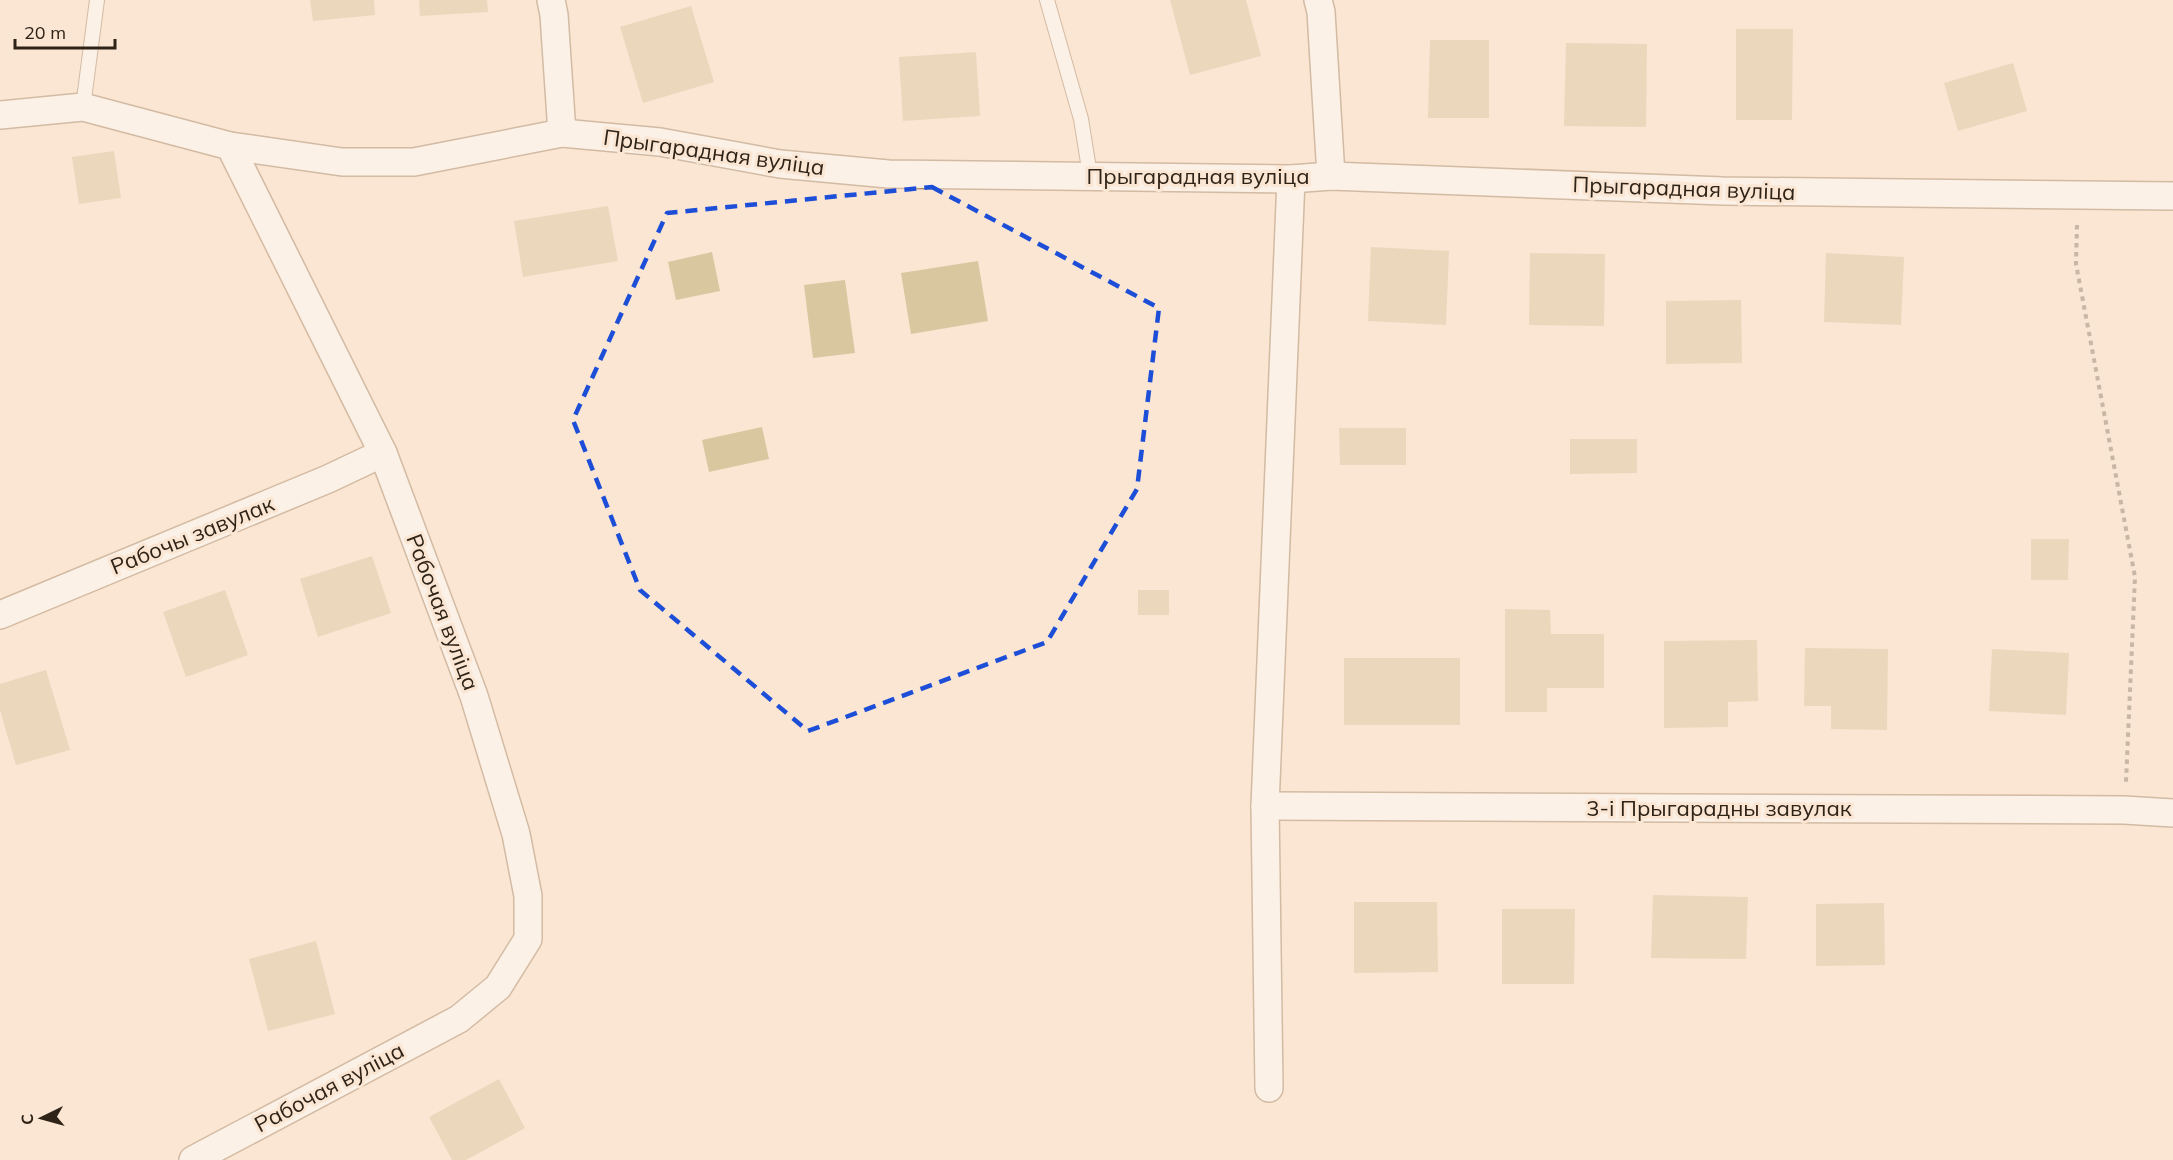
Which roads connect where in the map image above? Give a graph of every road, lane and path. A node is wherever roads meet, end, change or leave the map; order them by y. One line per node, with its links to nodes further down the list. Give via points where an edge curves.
1 (97, 0): 5 (lane)
2 (551, 0): 7 (street)
3 (1047, 0): 9 (lane, via 1081,119)
4 (1318, 0): 10 (street, via 1322,12)
5 (82, 107): 6 (street); 8 (street)
6 (0, 115)
7 (562, 133): 8 (street, Прыгарадная вуліца, via 414,162 342,162); 9 (street, Прыгарадная вуліца, via 660,142 780,164 888,174)
8 (230, 146): 14 (street, Рабочая вуліца)
9 (1090, 175): 11 (street, Прыгарадная вуліца)
10 (1331, 176): 11 (street, Прыгарадная вуліца); 12 (street, Прыгарадная вуліца, via 1723,191)
11 (1291, 179): 16 (street)
12 (2077, 194): 13 (street, Прыгарадная вуліца); 17 (path, via 2076,264 2135,577)
13 (2173, 196)
14 (383, 453): 15 (street, Рабочы завулак); 20 (street, Рабочая вуліца, via 478,706 516,834 528,896 528,939 498,987 459,1019)
15 (0, 615)
16 (1265, 806): 17 (street, 3-і Прыгарадны завулак); 19 (street)
17 (2124, 810): 18 (street, 3-і Прыгарадны завулак)
18 (2173, 813)
19 (1269, 1088)
20 (193, 1160)

